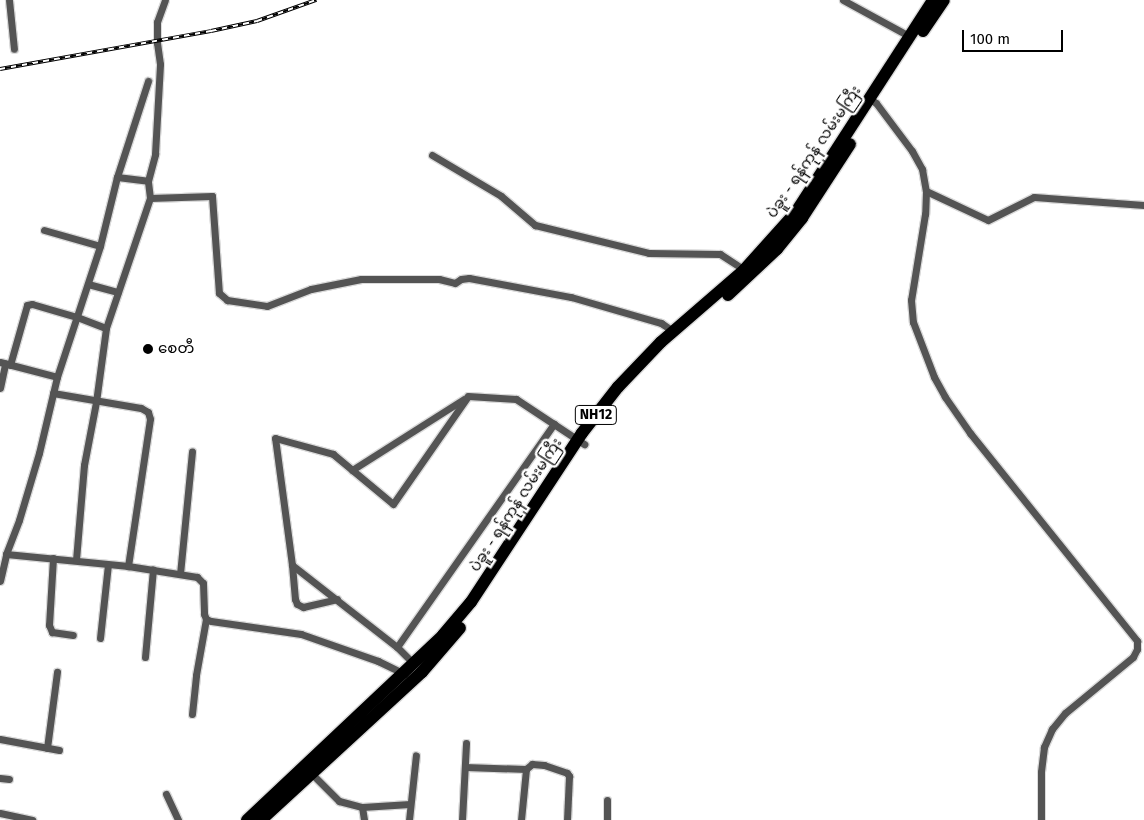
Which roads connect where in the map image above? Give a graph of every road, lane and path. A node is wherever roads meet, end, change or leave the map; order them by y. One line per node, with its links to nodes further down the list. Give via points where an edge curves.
1 (9, 0): 6 (street)
2 (166, 0): 11 (street, via 157,22 160,64 155,154)
3 (843, 0): 5 (street)
4 (935, 2): 5 (highway, ပဲခူး - ရန်ကုန် လမ်းမကြီး / NH12); 8 (highway, ပဲခူး - ရန်ကုန် လမ်းမကြီး / NH12)
5 (911, 37): 8 (highway, ပဲခူး - ရန်ကုန် လမ်းမကြီး / NH12)
6 (14, 49)
7 (148, 81): 10 (street)
8 (873, 101): 12 (street, via 912,151 922,169); 17 (highway, ပဲခူး - ရန်ကုန် လမ်းမကြီး / NH12, via 802,218 777,249)
9 (432, 154): 17 (street, via 501,196 535,225 649,253 720,254)
10 (117, 177): 11 (street); 16 (street)
11 (148, 181): 13 (street)
12 (926, 192): 14 (street, via 988,220 1034,197); 77 (street, via 911,300 912,322 934,377 970,433 1136,641 1133,657 1065,713 1052,729 1044,747)
13 (150, 198): 19 (street); 22 (street, via 212,196 219,293 228,300 267,306 311,290 361,279 439,279 455,283 469,278 571,297 661,323)
14 (1144, 205)
15 (44, 230): 16 (street)
16 (100, 246): 18 (street)
17 (747, 272): 22 (highway, ပဲခူး - ရန်ကုန် လမ်းမကြီး / NH12); 30 (highway, ပဲခူး - ရန်ကုန် လမ်းမကြီး / NH12, via 666,347)
18 (88, 284): 19 (street); 20 (street)
19 (118, 292): 21 (street)
20 (77, 317): 21 (street); 23 (street, via 28,305); 24 (street)
21 (106, 328): 28 (street)
22 (673, 331): 30 (highway, ပဲခူး - ရန်ကုန် လမ်းမကြီး / NH12, via 618,386)
23 (5, 364): 24 (street); 25 (street)
24 (57, 377): 26 (street)
25 (0, 388)
26 (53, 393): 28 (street); 33 (street, via 22,510)
27 (468, 396): 29 (street, via 516,399); 32 (street); 32 (street, via 393,504)
28 (96, 402): 35 (street, via 84,465); 38 (street, via 141,408 148,412 150,419)
29 (554, 424): 30 (street); 46 (street)
30 (581, 442): 48 (highway, ပဲခူး - ရန်ကုန် လမ်းမကြီး / NH12, via 471,602); 50 (highway, ပဲခူး - ရန်ကုန် လမ်းမကြီး / NH12, via 477,606 450,641)
31 (192, 452): 40 (street)
32 (352, 470): 37 (street, via 333,454 275,438)
33 (6, 554): 34 (street); 41 (street)
34 (53, 558): 35 (street); 44 (street, via 49,625 52,632)
35 (76, 560): 36 (street)
36 (108, 564): 38 (street); 45 (street)
37 (292, 565): 42 (street); 42 (street, via 298,604 303,607)
38 (128, 566): 39 (street)
39 (153, 569): 40 (street); 47 (street)
40 (180, 574): 43 (street, via 197,577 204,583)
41 (0, 581)
42 (337, 599): 46 (street)
43 (206, 619): 50 (street, via 302,634 378,661); 51 (street)
44 (73, 635)
45 (100, 638)
46 (397, 647): 48 (street)
47 (146, 658)
48 (415, 664): 50 (highway, ပဲခူး - ရန်ကုန် လမ်းမကြီး / NH12)
49 (57, 672): 54 (street)
50 (409, 677): 59 (highway, ပဲခူး - ရန်ကုန် လမ်းမကြီး / NH12)
51 (192, 714)
52 (0, 739): 54 (street)
53 (466, 743): 57 (street)
54 (48, 748): 55 (street)
55 (59, 750)
56 (416, 755): 64 (street)
57 (465, 768): 58 (street); 73 (street)
58 (526, 769): 74 (street); 75 (street, via 532,764 544,765 567,773 570,781)
59 (308, 770): 65 (street, via 339,801); 69 (highway, ပဲခူး - ရန်ကုန် လမ်းမကြီး / NH12); 70 (highway, ပဲခူး - ရန်ကုန် လမ်းမကြီး / NH12)
60 (0, 778): 61 (street)
61 (9, 779)
62 (166, 794): 68 (street)
63 (607, 800): 76 (street)
64 (410, 804): 65 (street); 72 (street)
65 (362, 807): 71 (street)
66 (0, 813): 67 (street)
67 (32, 820)
68 (178, 820)
69 (247, 820)
70 (260, 820)
71 (364, 820)
72 (409, 820)
73 (462, 820)
74 (521, 820)
75 (568, 820)
76 (607, 820)
77 (1041, 820)

